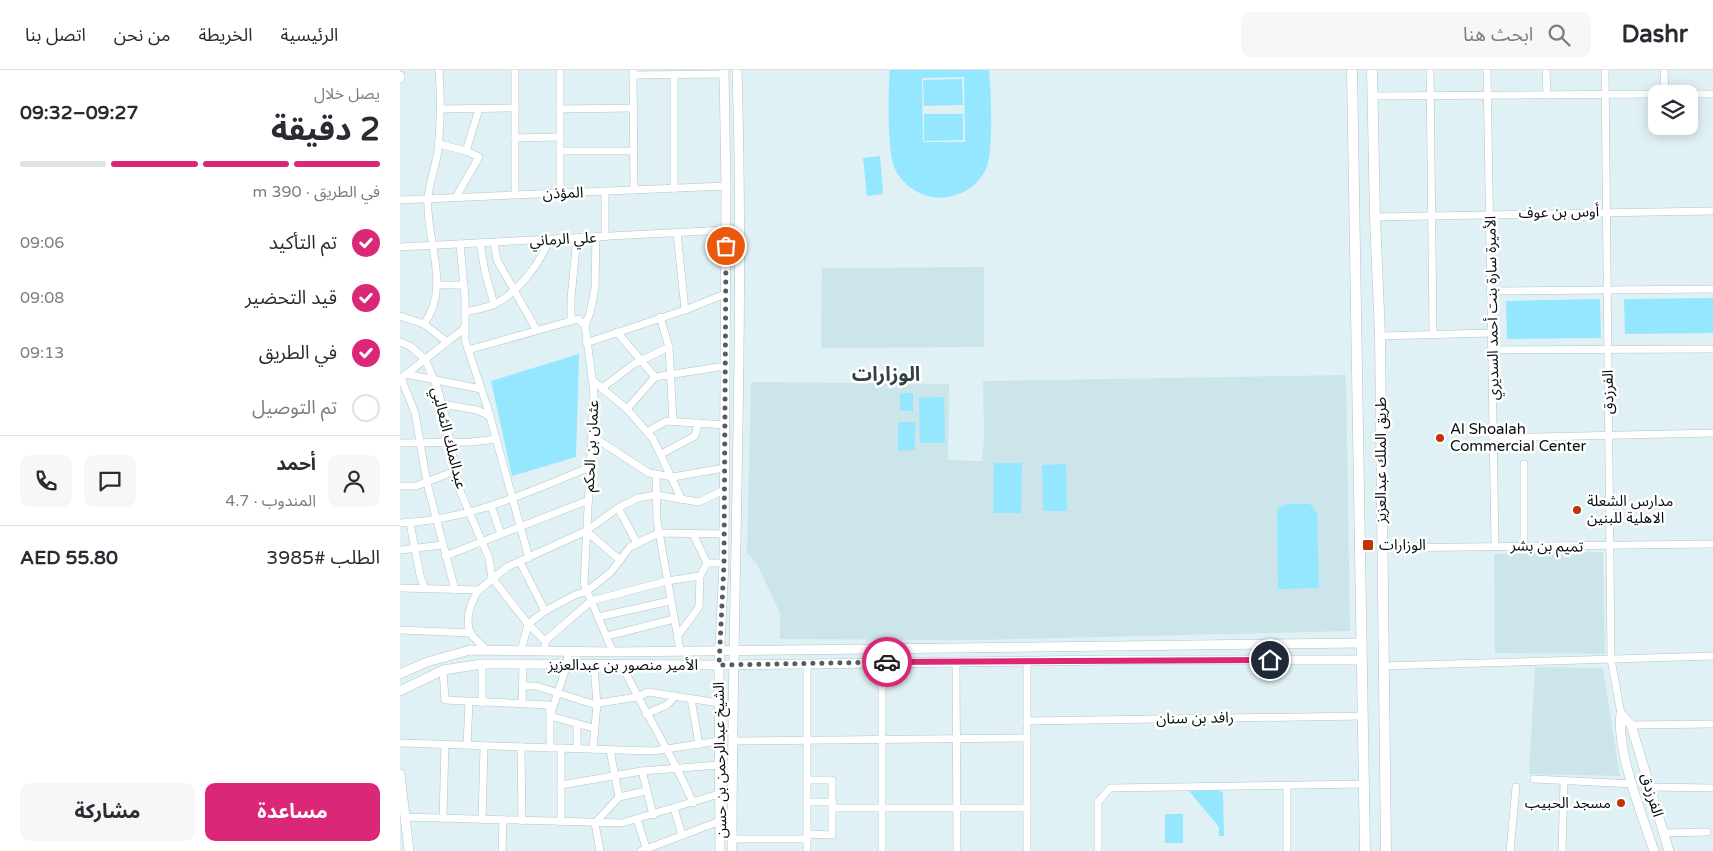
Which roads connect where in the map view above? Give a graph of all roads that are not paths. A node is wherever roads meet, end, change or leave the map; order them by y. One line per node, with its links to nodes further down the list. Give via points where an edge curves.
1 (439, 70): 27 (street)
2 (516, 70): 25 (street)
3 (560, 70): 28 (street)
4 (737, 70): 30 (street, الشيخ عبدالرحمن بن حسن)
5 (1352, 70): 177 (main road, طريق الملك عبدالعزيز)
6 (1372, 70): 23 (main road, طريق الملك عبدالعزيز)
7 (1430, 70): 20 (street)
8 (1487, 70): 21 (street, الأميرة سارة بنت أحمد السديري)
9 (1546, 70): 22 (street)
10 (1605, 70): 16 (street, الفرزدق)
11 (1664, 70): 15 (street)
12 (724, 72): 14 (street); 29 (street, الشيخ عبدالرحمن بن حسن)
13 (634, 73): 14 (street); 26 (street)
14 (674, 75): 38 (street)
15 (1665, 85)
16 (1606, 94): 17 (street); 22 (street); 46 (street, الفرزدق)
17 (1648, 94)
18 (1698, 94): 19 (street)
19 (1713, 94)
20 (1430, 95): 21 (street); 23 (street); 49 (street)
21 (1488, 95): 22 (street); 48 (street, الأميرة سارة بنت أحمد السديري)
22 (1547, 95)
23 (1373, 96): 50 (main road, طريق الملك عبدالعزيز)
24 (479, 108): 25 (street); 27 (street); 35 (street)
25 (515, 108): 32 (street)
26 (634, 108): 28 (street); 34 (street)
27 (441, 109): 33 (street)
28 (560, 109): 31 (street)
29 (725, 116): 30 (street); 37 (street, الشيخ عبدالرحمن بن حسن)
30 (739, 116): 179 (street, الشيخ عبدالرحمن بن حسن)
31 (560, 137): 32 (street); 36 (street)
32 (515, 138): 42 (street)
33 (439, 144): 35 (street); 44 (street)
34 (634, 150): 36 (street); 39 (street)
35 (466, 151): 43 (street, via 479,157)
36 (560, 151): 41 (street)
37 (726, 186): 38 (street, المؤذن); 51 (street, الشيخ عبدالرحمن بن حسن)
38 (674, 188): 39 (street, المؤذن)
39 (634, 190): 40 (street, المؤذن)
40 (605, 191): 41 (street, المؤذن); 54 (street)
41 (560, 193): 42 (street, المؤذن)
42 (515, 194): 43 (street, المؤذن)
43 (456, 197): 44 (street, المؤذن)
44 (428, 199): 45 (street, المؤذن); 60 (street)
45 (400, 200)
46 (1606, 211): 47 (street, أوس بن عوف); 48 (street, أوس بن عوف); 66 (street, الفرزدق)
47 (1713, 211)
48 (1491, 214): 49 (street, أوس بن عوف); 67 (street, الأميرة سارة بنت أحمد السديري)
49 (1432, 215): 50 (street, أوس بن عوف); 81 (street)
50 (1375, 217): 82 (main road, طريق الملك عبدالعزيز)
51 (726, 230): 52 (street, علي الرماني); 68 (street, الشيخ عبدالرحمن بن حسن)
52 (677, 234): 54 (street, علي الرماني); 70 (street)
53 (596, 237): 54 (street, علي الرماني); 55 (street, علي الرماني); 76 (street, عثمان بن الحكم, via 595,288)
54 (605, 237)
55 (577, 238): 56 (street, علي الرماني); 74 (street)
56 (549, 240): 58 (street, علي الرماني); 65 (street, via 544,253)
57 (480, 243): 58 (street, علي الرماني); 59 (street, علي الرماني); 69 (street)
58 (494, 243): 65 (street, via 497,260)
59 (460, 244): 60 (street, علي الرماني); 63 (street)
60 (433, 245): 61 (street, علي الرماني); 62 (street)
61 (400, 247)
62 (437, 285): 63 (street); 75 (street, via 433,312)
63 (464, 285): 71 (street)
64 (1713, 289): 66 (street)
65 (516, 290): 69 (street); 78 (street)
66 (1608, 290): 67 (street); 90 (street, الفرزدق)
67 (1491, 291): 80 (street, الأميرة سارة بنت أحمد السديري)
68 (726, 294): 70 (street); 93 (street, الشيخ عبدالرحمن بن حسن)
69 (494, 304): 71 (street)
70 (685, 310): 73 (street)
71 (465, 312): 77 (street)
72 (400, 316): 75 (street)
73 (660, 317): 79 (street); 86 (street)
74 (571, 321): 76 (street, via 578,319); 78 (street)
75 (424, 324): 84 (street)
76 (585, 325): 85 (street, عثمان بن الحكم)
77 (465, 328): 84 (street); 88 (street)
78 (536, 330): 88 (street)
79 (617, 332): 85 (street); 92 (street)
80 (1491, 333): 81 (street); 89 (street, الأميرة سارة بنت أحمد السديري)
81 (1433, 334): 82 (street)
82 (1380, 336): 149 (main road, طريق الملك عبدالعزيز)
83 (400, 342): 91 (street, عبدالملك الثعالبي)
84 (447, 342): 91 (street)
85 (586, 343): 98 (street, عثمان بن الحكم)
86 (669, 347): 92 (street); 94 (street)
87 (1713, 349): 90 (street)
88 (468, 350): 100 (street)
89 (1492, 350): 90 (street); 111 (street, الأميرة سارة بنت أحمد السديري)
90 (1608, 350): 110 (street, الفرزدق)
91 (425, 359): 95 (street); 97 (street, عبدالملك الثعالبي)
92 (642, 360): 96 (street); 99 (street)
93 (725, 366): 94 (street); 106 (street, الشيخ عبدالرحمن بن حسن)
94 (671, 376): 96 (street); 104 (street)
95 (402, 377): 97 (street); 115 (street, via 415,413)
96 (655, 377): 102 (street)
97 (434, 380): 100 (street); 101 (street, عبدالملك الثعالبي)
98 (592, 380): 99 (street); 109 (street, عثمان بن الحكم)
99 (602, 388): 102 (street)
100 (481, 390): 103 (street)
101 (442, 404): 103 (street); 113 (street, عبدالملك الثعالبي)
102 (627, 409): 107 (street)
103 (490, 416): 112 (street)
104 (673, 421): 105 (street); 107 (street, via 666,421)
105 (698, 423): 106 (street); 116 (street, via 695,436)
106 (725, 425): 119 (street, الشيخ عبدالرحمن بن حسن)
107 (647, 432): 116 (street)
108 (1713, 434): 110 (street)
109 (592, 436): 118 (street, عثمان بن الحكم); 121 (street, via 649,473)
110 (1609, 437): 111 (street); 148 (street, الفرزدق)
111 (1493, 438): 146 (street, الأميرة سارة بنت أحمد السديري)
112 (496, 439): 113 (street); 127 (street)
113 (449, 442): 115 (street); 120 (street, عبدالملك الثعالبي)
114 (400, 443): 115 (street)
115 (421, 443): 123 (street)
116 (661, 454): 122 (street)
117 (1524, 464): 147 (street)
118 (590, 467): 127 (street); 128 (street, عثمان بن الحكم)
119 (724, 468): 122 (street); 125 (street, الشيخ عبدالرحمن بن حسن)
120 (455, 471): 123 (street); 132 (street, عبدالملك الثعالبي, via 458,486)
121 (656, 474): 122 (street); 126 (street)
122 (673, 477): 129 (street)
123 (427, 483): 124 (street); 133 (street)
124 (400, 486)
125 (724, 490): 129 (street, via 699,502); 141 (street, الشيخ عبدالرحمن بن حسن)
126 (656, 495): 129 (street); 131 (street, via 638,498); 139 (street)
127 (513, 499): 130 (street); 136 (street)
128 (589, 500): 136 (street); 137 (street, عثمان بن الحكم)
129 (682, 500)
130 (491, 506): 132 (street); 138 (street)
131 (618, 508): 137 (street); 143 (street)
132 (471, 513): 133 (street); 142 (street, عبدالملك الثعالبي)
133 (437, 520): 135 (street); 145 (street)
134 (400, 523): 135 (street)
135 (410, 523): 150 (street)
136 (521, 527): 138 (street); 153 (street)
137 (586, 531): 153 (street); 154 (street); 165 (street, عثمان بن الحكم, via 584,584)
138 (501, 534): 142 (street)
139 (659, 534): 140 (street); 143 (street); 160 (street)
140 (694, 534): 141 (street); 156 (street)
141 (724, 534): 157 (street, الشيخ عبدالرحمن بن حسن)
142 (481, 541): 152 (street); 159 (street, عبدالملك الثعالبي, via 489,558)
143 (637, 543): 154 (street)
144 (1713, 544): 148 (street, تميم بن بشر)
145 (443, 545): 150 (street); 152 (street)
146 (1495, 545): 147 (street, تميم بن بشر); 149 (street, تميم بن بشر)
147 (1524, 545): 148 (street, تميم بن بشر)
148 (1611, 546): 190 (street, الفرزدق)
149 (1382, 548): 202 (main road, طريق الملك عبدالعزيز)
150 (416, 549): 151 (street); 162 (street)
151 (400, 550)
152 (445, 556): 163 (street)
153 (530, 558): 155 (street)
154 (620, 560): 165 (street, via 611,572)
155 (520, 562): 159 (street); 168 (street)
156 (707, 563): 157 (street); 158 (street)
157 (724, 563): 182 (street, الشيخ عبدالرحمن بن حسن)
158 (700, 576): 160 (street); 175 (street, via 699,607)
159 (492, 578): 164 (street); 171 (street, عبدالملك الثعالبي)
160 (667, 581): 166 (street); 167 (street)
161 (400, 588): 162 (street)
162 (425, 589): 163 (street)
163 (455, 590): 164 (street)
164 (479, 590): 173 (street, via 471,600)
165 (587, 591): 166 (street, عثمان بن الحكم); 168 (street)
166 (591, 601): 169 (street, عثمان بن الحكم); 176 (street)
167 (670, 601): 169 (street); 170 (street)
168 (545, 611): 171 (street)
169 (598, 617): 174 (street, عثمان بن الحكم)
170 (674, 619): 174 (street); 175 (street)
171 (528, 624): 176 (street, عبدالملك الثعالبي); 183 (street)
172 (400, 630): 173 (street)
173 (471, 633): 180 (street)
174 (606, 636): 186 (street, عثمان بن الحكم)
175 (677, 637): 181 (street)
176 (545, 641): 184 (street)
177 (1362, 643): 178 (street, الأمير منصور بن عبدالعزيز); 189 (main road, طريق الملك عبدالعزيز)
178 (1325, 644): 179 (street, الأمير منصور بن عبدالعزيز); 188 (street)
179 (733, 649): 182 (street, الأمير منصور بن عبدالعزيز); 196 (street, الشيخ عبدالرحمن بن حسن)
180 (486, 650): 183 (street, الأمير منصور بن عبدالعزيز); 204 (street, الأمير منصور بن عبدالعزيز, via 455,652)
181 (680, 650): 182 (street, الأمير منصور بن عبدالعزيز); 186 (street, الأمير منصور بن عبدالعزيز)
182 (719, 650): 201 (street, الشيخ عبدالرحمن بن حسن)
183 (521, 651): 184 (street, الأمير منصور بن عبدالعزيز)
184 (545, 651): 185 (street, الأمير منصور بن عبدالعزيز)
185 (568, 651): 186 (street, الأمير منصور بن عبدالعزيز); 198 (street)
186 (613, 652)
187 (1713, 656): 190 (street)
188 (1325, 660): 189 (street, الأمير منصور بن عبدالعزيز); 192 (street, الأمير منصور بن عبدالعزيز)
189 (1362, 660): 219 (main road, طريق الملك عبدالعزيز)
190 (1611, 660): 202 (street); 217 (street, الفرزدق)
191 (956, 661): 192 (street, الأمير منصور بن عبدالعزيز); 193 (street, الأمير منصور بن عبدالعزيز); 225 (street)
192 (1026, 661): 220 (street)
193 (882, 662): 194 (street, الأمير منصور بن عبدالعزيز); 227 (street)
194 (807, 663): 196 (street, الأمير منصور بن عبدالعزيز); 228 (street)
195 (482, 664): 197 (street, الأمير منصور بن عبدالعزيز); 203 (street, الأمير منصور بن عبدالعزيز); 212 (street)
196 (733, 664): 201 (street, الأمير منصور بن عبدالعزيز); 230 (street, الشيخ عبدالرحمن بن حسن)
197 (523, 665): 198 (street, الأمير منصور بن عبدالعزيز); 205 (street)
198 (567, 665): 199 (street, الأمير منصور بن عبدالعزيز); 207 (street)
199 (594, 665): 200 (street, الأمير منصور بن عبدالعزيز); 215 (street)
200 (622, 665): 201 (street, الأمير منصور بن عبدالعزيز); 209 (street)
201 (719, 665): 213 (street, الشيخ عبدالرحمن بن حسن)
202 (1383, 666): 299 (main road, طريق الملك عبدالعزيز)
203 (442, 670): 206 (street, الأمير منصور بن عبدالعزيز); 211 (street, via 445,700)
204 (400, 674)
205 (523, 686): 207 (street); 214 (street)
206 (400, 691)
207 (560, 692): 215 (street); 218 (street)
208 (675, 696): 209 (street, via 648,692); 210 (street); 216 (street, via 667,706)
209 (637, 697): 215 (street); 216 (street)
210 (691, 699): 213 (street); 233 (street)
211 (469, 702): 212 (street); 234 (street)
212 (482, 703): 214 (street)
213 (719, 703): 229 (street, الشيخ عبدالرحمن بن حسن)
214 (522, 704): 218 (street, via 549,706)
215 (596, 704): 224 (street)
216 (646, 714): 241 (street)
217 (1621, 714): 223 (street, الفرزدق); 252 (street, الفرزدق, via 1619,728)
218 (550, 716): 222 (street); 237 (street)
219 (1363, 716): 220 (street, رافد بن سنان); 251 (main road, طريق الملك عبدالعزيز)
220 (1026, 721): 226 (street)
221 (1713, 724): 223 (street)
222 (577, 725): 224 (street); 239 (street)
223 (1631, 725): 256 (street, الفرزدق)
224 (594, 728): 240 (street)
225 (958, 738): 226 (street); 227 (street); 266 (street)
226 (1026, 738): 267 (street)
227 (883, 739): 228 (street); 265 (street)
228 (807, 740): 230 (street); 249 (street)
229 (719, 741): 233 (street); 243 (street, الشيخ عبدالرحمن بن حسن)
230 (732, 741): 284 (street, الشيخ عبدالرحمن بن حسن)
231 (400, 743): 232 (street)
232 (444, 744): 234 (street); 270 (street)
233 (699, 744): 241 (street)
234 (467, 745): 235 (street)
235 (484, 746): 236 (street); 272 (street)
236 (521, 747): 237 (street); 274 (street)
237 (550, 748): 238 (street)
238 (561, 748): 239 (street); 253 (street)
239 (576, 748): 240 (street)
240 (593, 749): 242 (street)
241 (665, 749): 242 (street); 244 (street)
242 (610, 750): 247 (street)
243 (718, 765): 244 (street); 259 (street, الشيخ عبدالرحمن بن حسن)
244 (678, 768): 245 (street); 262 (street)
245 (642, 772): 247 (street); 258 (street)
246 (400, 774): 269 (street)
247 (616, 775): 253 (street); 260 (street)
248 (1534, 779): 250 (street)
249 (807, 780): 261 (street); 263 (street, via 832,780)
250 (1564, 780): 252 (street); 301 (street)
251 (1364, 784): 254 (street); 298 (main road, طريق الملك عبدالعزيز)
252 (1633, 784): 302 (street, الفرزدق)
253 (561, 785): 276 (street)
254 (1287, 786): 296 (street, via 1110,788 1098,802); 297 (street)
255 (1516, 787): 300 (street)
256 (1649, 787): 257 (street); 281 (street, الفرزدق)
257 (1713, 788)
258 (646, 792): 260 (street); 268 (street)
259 (719, 794): 262 (street); 275 (street, الشيخ عبدالرحمن بن حسن)
260 (619, 797): 277 (street)
261 (807, 802): 263 (street); 283 (street)
262 (693, 803): 264 (street)
263 (832, 805): 265 (street); 283 (street, via 832,835)
264 (674, 808): 268 (street); 282 (street)
265 (882, 808): 266 (street); 293 (street)
266 (958, 808): 267 (street); 294 (street)
267 (1026, 808): 295 (street)
268 (653, 814): 271 (street)
269 (405, 817): 270 (street); 287 (street)
270 (443, 819): 272 (street)
271 (637, 819): 278 (street); 286 (street)
272 (482, 820): 273 (street)
273 (503, 820): 274 (street); 288 (street)
274 (522, 821): 276 (street)
275 (720, 821): 282 (street); 290 (street, الشيخ عبدالرحمن بن حسن)
276 (561, 822): 277 (street)
277 (595, 822): 278 (street); 279 (street)
278 (622, 823): 279 (street)
279 (597, 830): 289 (street)
280 (1707, 832): 281 (street)
281 (1663, 833): 303 (street, الفرزدق)
282 (682, 836): 285 (street)
283 (807, 837): 284 (street); 292 (street)
284 (732, 839): 291 (street, الشيخ عبدالرحمن بن حسن)
285 (659, 848): 286 (street)
286 (645, 850)
287 (409, 851)
288 (502, 851)
289 (600, 851)
290 (720, 851)
291 (732, 851)
292 (807, 851)
293 (882, 851)
294 (957, 851)
295 (1026, 851)
296 (1098, 851)
297 (1287, 851)
298 (1365, 851)
299 (1386, 851)
300 (1510, 851)
301 (1562, 851)
302 (1654, 851)
303 (1669, 851)

